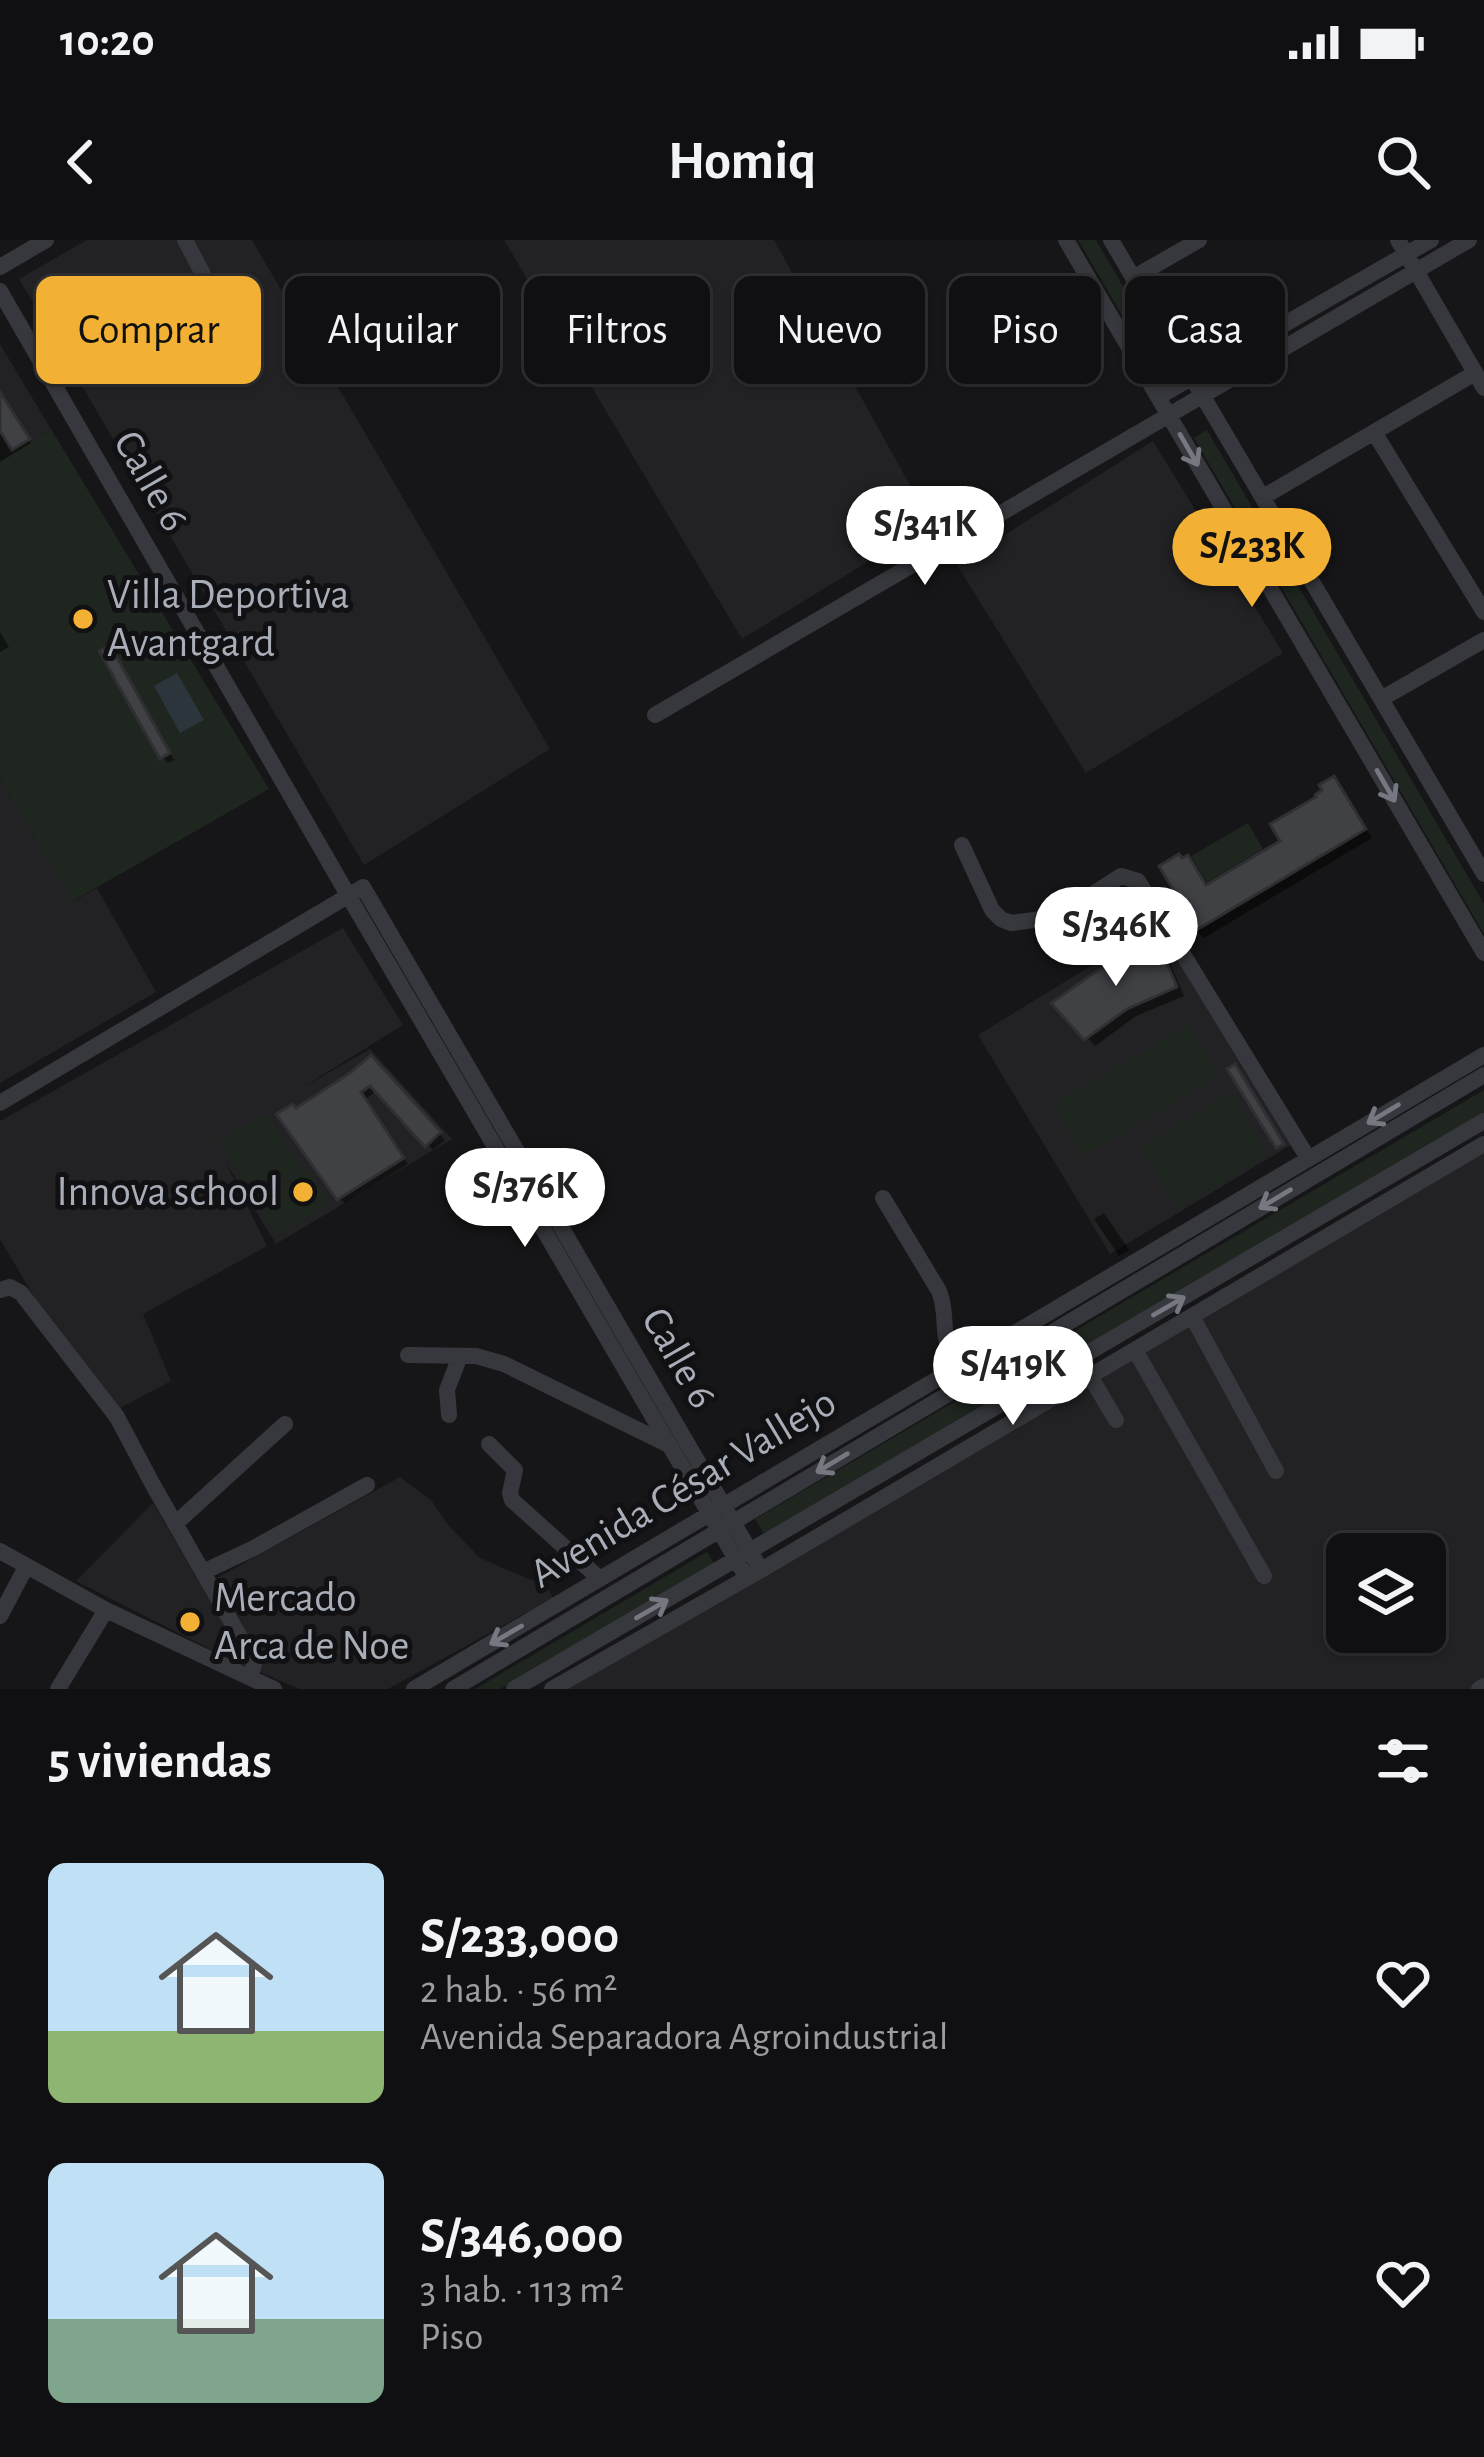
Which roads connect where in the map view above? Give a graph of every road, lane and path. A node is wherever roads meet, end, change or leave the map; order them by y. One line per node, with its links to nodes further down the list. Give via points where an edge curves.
1 (46, 240): 9 (street)
2 (185, 240): 11 (street)
3 (1066, 240): 20 (street)
4 (1111, 240): 12 (street)
5 (1199, 240): 13 (street)
6 (1431, 240): 8 (street)
7 (1469, 240): 10 (street)
8 (1402, 247): 10 (street); 15 (street)
9 (0, 267)
10 (1416, 272): 16 (street); 19 (street)
11 (204, 276)
12 (1132, 276)
13 (1136, 276)
14 (0, 291): 30 (street, Calle 6)
15 (1285, 320)
16 (1480, 381): 22 (street)
17 (1182, 384): 20 (street)
18 (1195, 384): 19 (street)
19 (1202, 396): 21 (street); 23 (street)
20 (1159, 398): 21 (street)
21 (1169, 415): 27 (street); 31 (street, one-way to 31)
22 (1374, 432): 23 (street); 24 (street)
23 (1263, 497): 26 (street)
24 (1484, 612)
25 (1484, 640): 26 (street)
26 (1381, 699): 29 (street)
27 (656, 715)
28 (962, 845): 37 (street, via 992,910 1011,922 1057,917 1120,876 1138,881)
29 (1484, 874)
30 (348, 895): 34 (street); 47 (street, Calle 6, via 411,987)
31 (1484, 952)
32 (1484, 1054): 37 (street, Avenida César Vallejo, one-way to 37)
33 (1484, 1075): 55 (street, Avenida César Vallejo, one-way to 55)
34 (0, 1103)
35 (1484, 1120): 58 (street, Avenida César Vallejo, one-way to 35)
36 (1482, 1150): 40 (street)
37 (1308, 1158): 44 (street, Avenida César Vallejo)
38 (883, 1198): 44 (street, via 939,1291 948,1352)
39 (0, 1290): 56 (street, via 21,1293 94,1386)
40 (1192, 1316): 41 (street); 53 (street)
41 (1135, 1350): 45 (street); 62 (street)
42 (408, 1354): 43 (street)
43 (460, 1356): 46 (street, via 447,1390); 51 (street, via 504,1364)
44 (958, 1366): 55 (street, Avenida César Vallejo)
45 (1090, 1376): 48 (street); 61 (street)
46 (449, 1415)
47 (663, 1419): 51 (street, Calle 6); 52 (street, Calle 6)
48 (1116, 1420)
49 (285, 1424): 56 (street)
50 (488, 1444): 63 (street, via 515,1470 512,1499)
51 (670, 1445): 52 (street, Calle 6)
52 (693, 1469): 55 (street, Calle 6)
53 (1276, 1471)
54 (367, 1484): 60 (street)
55 (721, 1518): 58 (street, Calle 6); 63 (street, Avenida César Vallejo); 70 (street, Avenida César Vallejo)
56 (175, 1524): 60 (street)
57 (0, 1551): 59 (street)
58 (743, 1556): 61 (street, Calle 6); 71 (street, Avenida César Vallejo, one-way to 58)
59 (26, 1567): 64 (street); 65 (street)
60 (202, 1572): 66 (street, via 252,1658)
61 (754, 1574): 72 (street)
62 (1264, 1576)
63 (600, 1580): 69 (street, Avenida César Vallejo, one-way to 69)
64 (106, 1610): 66 (street); 67 (street)
65 (0, 1616)
66 (250, 1677): 68 (street)
67 (58, 1689)
68 (274, 1689)
69 (414, 1689)
70 (453, 1689)
71 (514, 1689)
72 (552, 1689)

